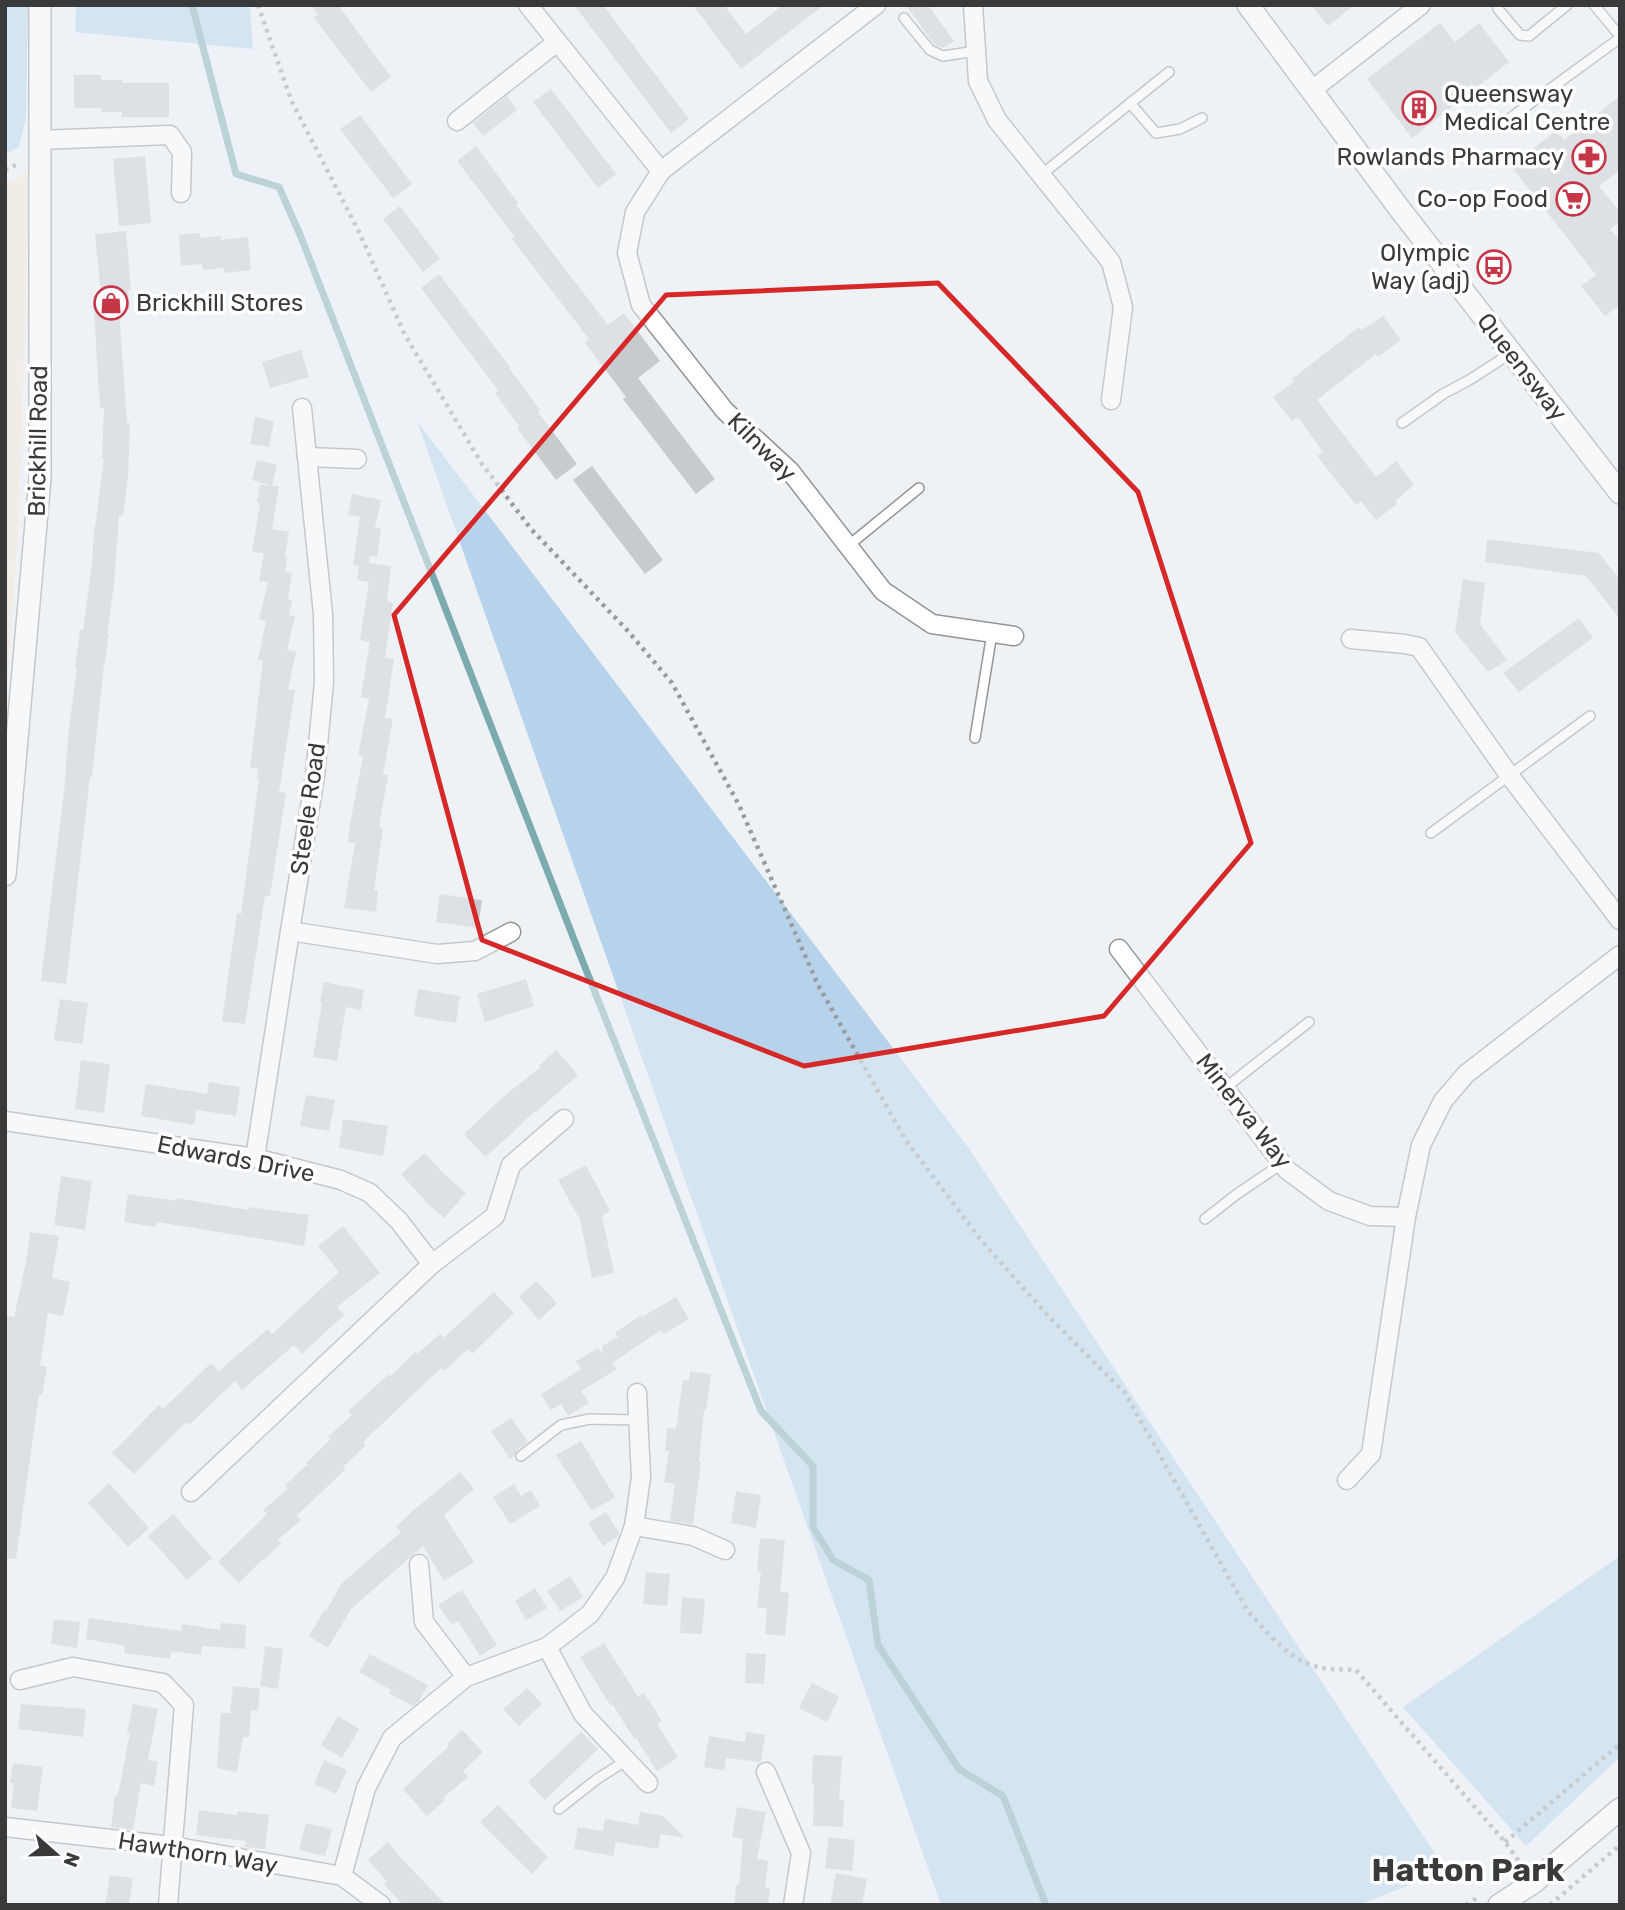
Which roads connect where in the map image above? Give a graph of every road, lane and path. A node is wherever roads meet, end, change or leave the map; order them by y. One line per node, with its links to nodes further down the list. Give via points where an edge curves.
1 (40, 5): 21 (street, Brickhill Road)
2 (258, 5): 75 (path, via 291,100 359,232 405,335 482,464 531,529 672,683 738,805 818,985 905,1139 980,1239 1125,1394 1247,1610 1301,1661 1322,1668 1356,1670)
3 (528, 5): 13 (street)
4 (876, 5): 22 (street, Kilnway)
5 (973, 5): 14 (street)
6 (1248, 5): 16 (street, Queensway)
7 (1421, 5): 16 (street)
8 (1498, 5): 9 (lane, via 1520,35 1529,36)
9 (1567, 5)
10 (1594, 5): 12 (lane)
11 (904, 18): 14 (lane, via 930,50 943,56)
12 (1620, 37): 20 (lane)
13 (557, 42): 19 (street); 22 (street)
14 (976, 51): 23 (street, via 978,81 997,120)
15 (1169, 72): 17 (lane)
16 (1312, 90): 25 (street, Queensway)
17 (1130, 103): 18 (lane, via 1156,133 1181,129); 23 (lane)
18 (1202, 118)
19 (457, 121)
20 (1502, 124)
21 (39, 140): 24 (street, via 170,135 182,152); 39 (street, Brickhill Road, via 40,478)
22 (661, 171): 33 (street, Kilnway, via 635,212 627,253 641,305 725,411 790,471)
23 (1041, 175): 26 (street, via 1111,262 1123,307)
24 (181, 193)
25 (1511, 353): 28 (lane); 32 (street, Queensway)
26 (1111, 400)
27 (302, 408): 29 (street, Steele Road)
28 (1402, 423)
29 (307, 457): 30 (street); 44 (street, Steele Road, via 323,614 324,682 315,776)
30 (357, 459)
31 (919, 488): 33 (lane)
32 (1620, 493)
33 (848, 546): 34 (street, Kilnway, via 883,591 932,624)
34 (992, 633): 35 (street, Kilnway); 38 (lane)
35 (1014, 636)
36 (1351, 639): 40 (street, via 1419,647)
37 (1590, 716): 40 (lane)
38 (975, 738)
39 (11, 742): 42 (street, Brickhill Road)
40 (1509, 775): 41 (lane); 43 (street)
41 (1431, 833)
42 (5, 875)
43 (1620, 920)
44 (289, 931): 45 (street, via 437,954 475,951); 52 (street, Steele Road)
45 (510, 932)
46 (1119, 949): 49 (street, Minerva Way)
47 (1620, 955): 54 (street, via 1466,1074 1443,1101 1421,1145)
48 (1309, 1022): 49 (lane)
49 (1226, 1088): 53 (street, Minerva Way)
50 (564, 1119): 56 (street, via 511,1165 495,1216)
51 (5, 1121): 52 (street, Edwards Drive)
52 (255, 1157): 56 (street, Edwards Drive, via 341,1180 370,1193)
53 (1283, 1163): 54 (street, Minerva Way, via 1329,1201 1370,1216); 55 (lane)
54 (1406, 1217): 60 (street, via 1371,1454)
55 (1205, 1219)
56 (432, 1264): 61 (street)
57 (637, 1393): 58 (street)
58 (638, 1420): 59 (lane, via 590,1419 561,1425); 62 (street, via 641,1476)
59 (520, 1456)
60 (1347, 1480)
61 (191, 1492)
62 (634, 1525): 63 (street, via 693,1536); 65 (street, via 615,1578 590,1614)
63 (725, 1550)
64 (419, 1564): 66 (street, via 424,1622)
65 (547, 1647): 66 (street); 69 (street, via 583,1714)
66 (466, 1677): 78 (street, via 393,1738 366,1788)
67 (20, 1680): 77 (street, via 73,1667 163,1684 184,1705)
68 (1620, 1744): 75 (path)
69 (627, 1760): 71 (street); 72 (lane)
70 (765, 1772): 82 (street, via 801,1853)
71 (648, 1783)
72 (559, 1809)
73 (1620, 1809): 79 (street)
74 (5, 1828): 77 (street, Hawthorn Way)
75 (1505, 1842): 79 (path)
76 (1620, 1845): 84 (path)
77 (172, 1846): 78 (street, Hawthorn Way); 80 (street)
78 (342, 1876): 81 (street, Hawthorn Way)
79 (1533, 1883): 83 (street)
80 (168, 1905)
81 (381, 1905)
82 (793, 1905)
83 (1499, 1905)
84 (1550, 1905)

